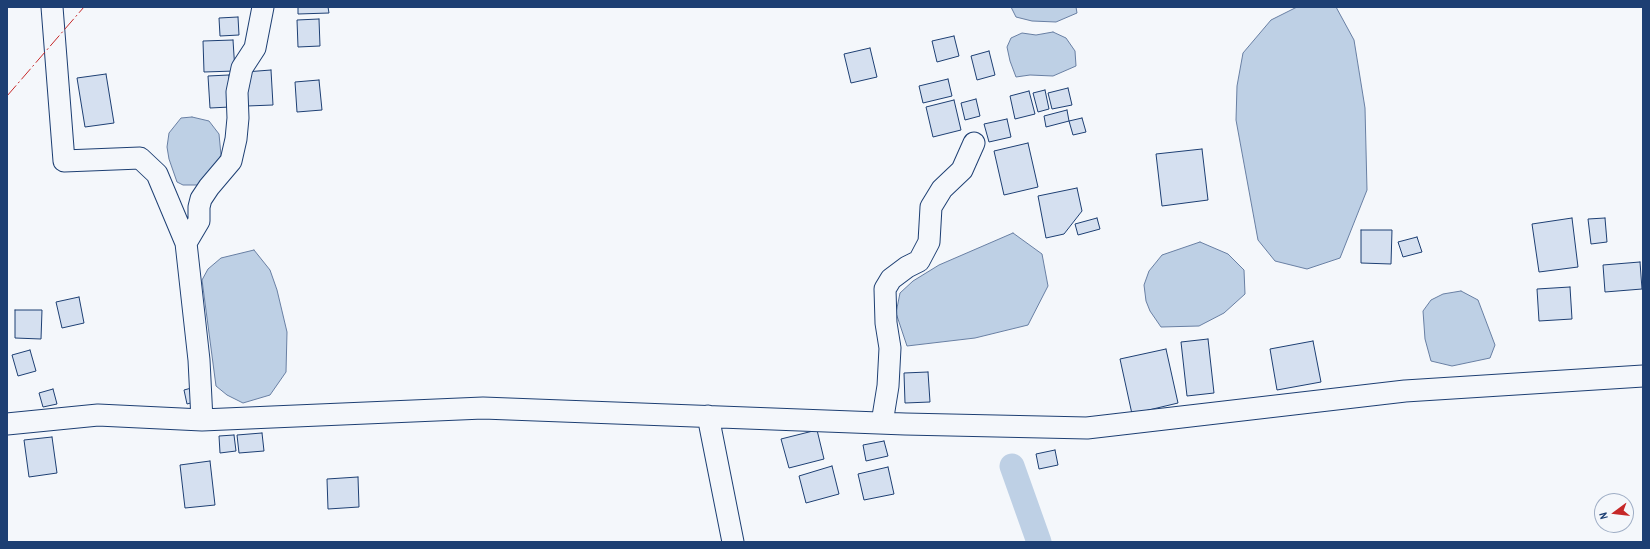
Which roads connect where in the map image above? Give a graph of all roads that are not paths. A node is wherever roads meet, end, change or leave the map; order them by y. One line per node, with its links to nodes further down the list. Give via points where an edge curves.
1 (52, 7): 4 (street, via 64,161 140,158 157,174)
2 (263, 7): 4 (street, via 255,48 242,68 237,92 238,118 231,161 201,199 199,221)
3 (974, 143): 8 (street, via 962,170 942,189 931,207 930,242 920,261 891,279 886,289 886,323 890,348 888,386)
4 (186, 243): 7 (street, via 199,360)
5 (1643, 376): 8 (street, via 1405,391 1087,428)
6 (708, 416): 7 (street, via 483,408); 8 (street); 10 (street)
7 (202, 420): 9 (street, via 98,415)
8 (882, 423)
9 (7, 424)
10 (733, 542)

